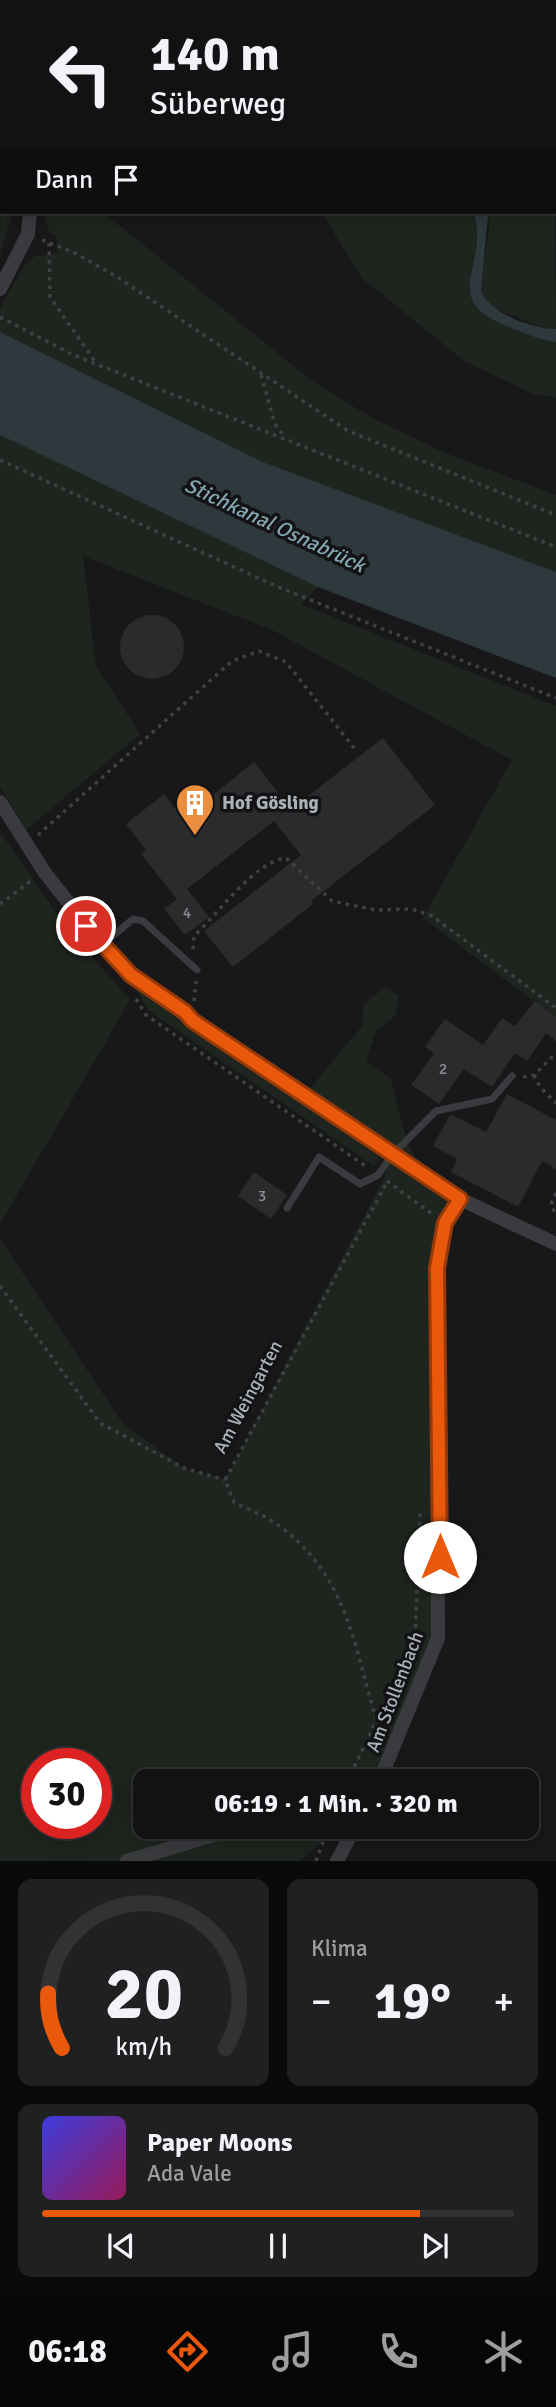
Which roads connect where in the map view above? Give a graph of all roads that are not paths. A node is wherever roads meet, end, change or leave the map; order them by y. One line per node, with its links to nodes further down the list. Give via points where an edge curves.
1 (30, 214): 2 (street, via 27,234)
2 (2, 286)
3 (0, 802): 4 (street, via 45,873)
4 (102, 946): 5 (lane, via 133,919 143,921); 7 (street, via 131,975 193,1021)
5 (197, 970)
6 (512, 1076): 7 (lane, via 492,1099 436,1111)
7 (392, 1155): 8 (street); 9 (lane, via 378,1175 360,1184 319,1157)
8 (460, 1199): 10 (street); 11 (street, Am Stollenbach, via 445,1223 437,1268 438,1639)
9 (288, 1208)
10 (556, 1244)
11 (385, 1769)
12 (200, 1839): 14 (street)
13 (349, 1839): 15 (street)
14 (127, 1861)
15 (337, 1861)

